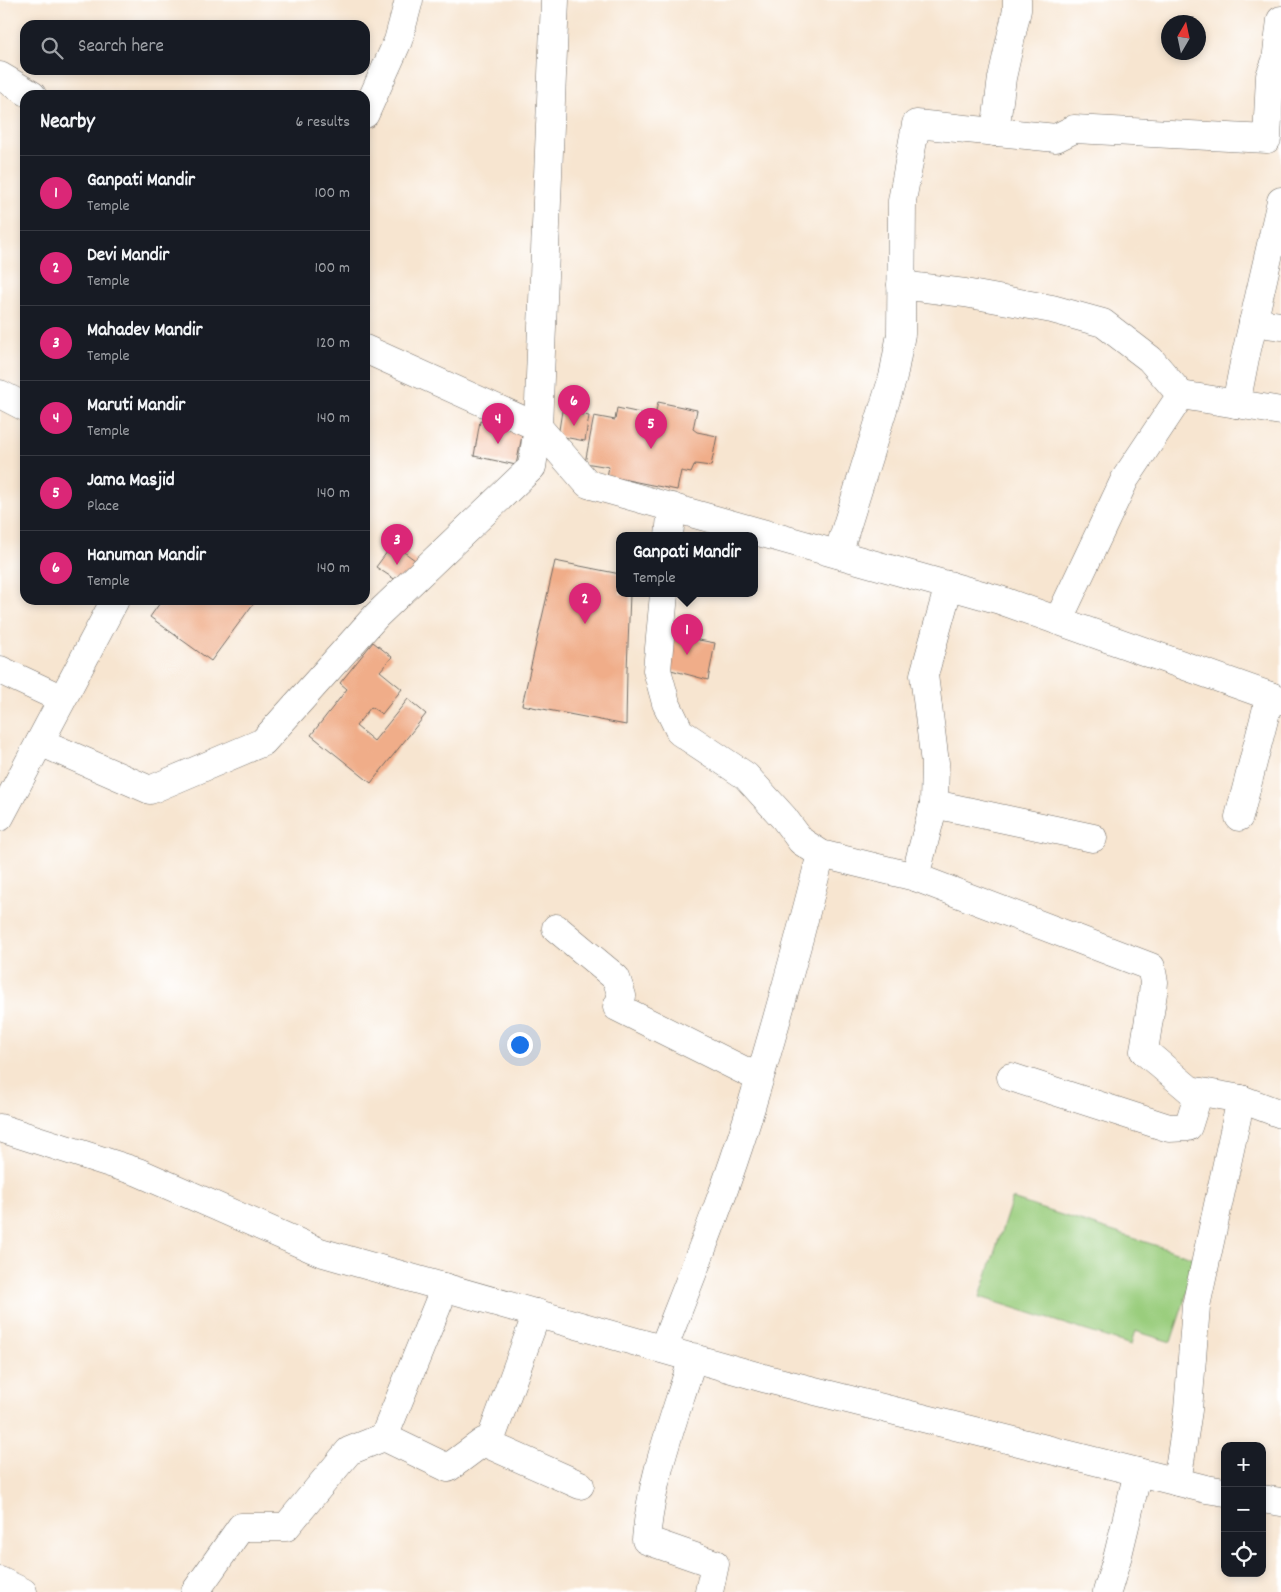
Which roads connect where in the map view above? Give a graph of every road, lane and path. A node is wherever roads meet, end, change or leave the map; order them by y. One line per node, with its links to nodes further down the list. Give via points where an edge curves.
1 (409, 0): 8 (street, via 398,41)
2 (555, 0): 21 (street)
3 (1017, 0): 9 (street)
4 (1281, 20): 5 (street)
5 (1278, 62): 10 (street, via 1270,76)
6 (0, 76): 7 (street)
7 (24, 90)
8 (370, 103)
9 (995, 132): 10 (street, via 1056,138 1074,129); 12 (street, via 916,124 902,201)
10 (1274, 140)
11 (1281, 202): 13 (street)
12 (901, 285): 17 (street, via 1052,309 1103,323 1150,359); 24 (street, via 901,334 893,377)
13 (1254, 322): 14 (street); 19 (street)
14 (1281, 326)
15 (370, 352): 21 (street)
16 (0, 394): 18 (street)
17 (1181, 395): 19 (street); 28 (street, via 1125,479)
18 (20, 404)
19 (1236, 404): 20 (street)
20 (1281, 411)
21 (538, 427): 22 (street, via 588,484); 32 (street, via 532,467 376,616 263,742 150,790)
22 (672, 507): 23 (street); 24 (street)
23 (669, 532)
24 (838, 554): 25 (street)
25 (949, 585): 28 (street); 33 (street, via 924,675 935,763)
26 (664, 597): 37 (street, via 657,670 666,703 680,732 746,776 801,841)
27 (112, 605): 31 (street)
28 (1058, 621): 30 (street)
29 (0, 670): 31 (street)
30 (1276, 698): 35 (street)
31 (62, 699): 32 (street)
32 (40, 742): 34 (street)
33 (934, 804): 36 (street); 38 (street)
34 (0, 817)
35 (1239, 817)
36 (1093, 838)
37 (820, 854): 38 (street); 41 (street, via 797,948)
38 (915, 877): 42 (street, via 1151,967 1154,982 1144,1051 1190,1090)
39 (556, 928): 41 (street, via 616,978 622,996 617,1007)
40 (1012, 1077): 42 (street, via 1169,1128 1188,1127)
41 (759, 1078): 48 (street, via 724,1185)
42 (1199, 1092): 43 (street)
43 (1241, 1099): 44 (street); 53 (street, via 1196,1306 1188,1410)
44 (1281, 1114)
45 (0, 1128): 46 (street, via 138,1172 320,1252)
46 (446, 1287): 47 (street); 50 (street)
47 (537, 1314): 48 (street); 51 (street)
48 (663, 1349): 49 (street)
49 (693, 1357): 52 (street, via 767,1379); 61 (street, via 654,1484 646,1540 715,1564)
50 (384, 1437): 51 (street, via 448,1468 483,1442); 60 (street, via 349,1451 286,1527 241,1527)
51 (489, 1444): 54 (street)
52 (1138, 1472): 53 (street); 62 (street)
53 (1177, 1482): 55 (street)
54 (580, 1485)
55 (1221, 1491)
56 (1266, 1500): 57 (street)
57 (1281, 1502)
58 (0, 1581): 59 (street)
59 (24, 1592)
60 (195, 1592)
61 (709, 1592)
62 (1107, 1592)

